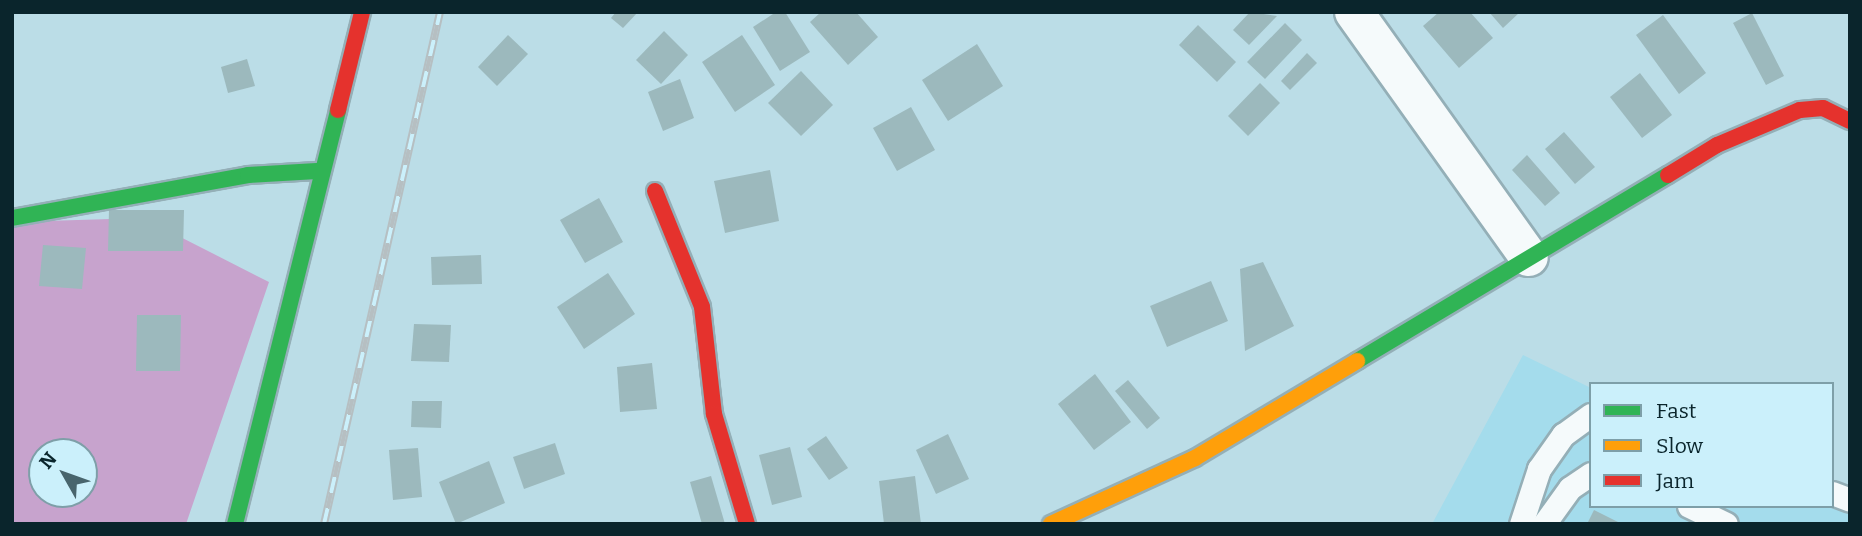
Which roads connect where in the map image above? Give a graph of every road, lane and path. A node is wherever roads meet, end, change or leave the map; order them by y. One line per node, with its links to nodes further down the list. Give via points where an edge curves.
1 (362, 12): 4 (street)
2 (1354, 12): 7 (street)
3 (1850, 121): 7 (street, via 1823,108 1764,124 1717,145)
4 (317, 172): 6 (street, via 248,175 121,204); 13 (street)
5 (655, 191): 14 (street, via 702,307 714,414)
6 (12, 218)
7 (1529, 257): 15 (street, via 1195,458)
8 (1589, 416): 16 (lane, via 1563,435 1539,469)
9 (1589, 475): 17 (lane, via 1570,488)
10 (1834, 493): 11 (lane)
11 (1850, 500)
12 (1693, 508): 18 (lane)
13 (235, 524)
14 (747, 524)
15 (1051, 524)
16 (1521, 524)
17 (1545, 524)
18 (1726, 524)

